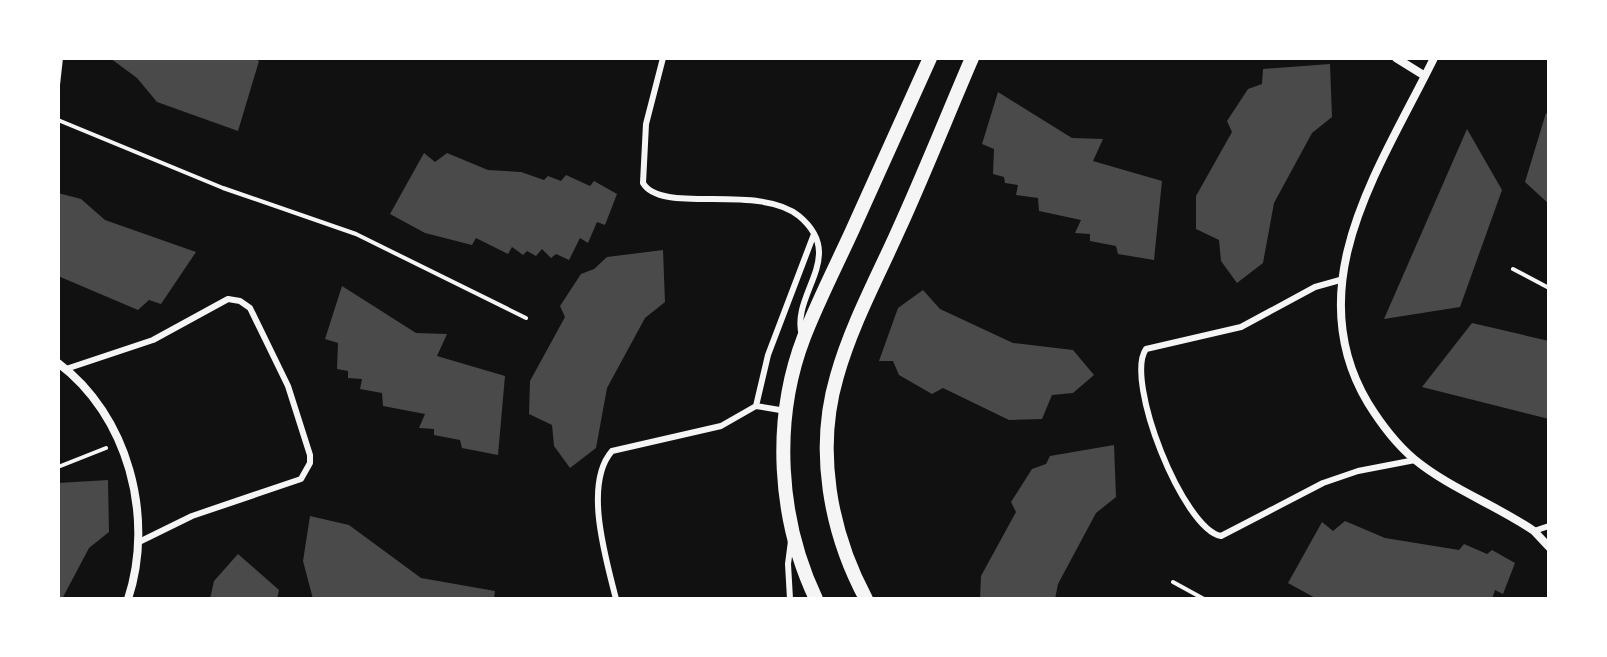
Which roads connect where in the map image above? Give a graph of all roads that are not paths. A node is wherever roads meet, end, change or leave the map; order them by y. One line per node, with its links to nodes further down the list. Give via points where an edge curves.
1 (663, 58): 7 (lane, via 644,138 642,176 647,189 660,198 774,202 791,209)
2 (930, 58): 9 (street)
3 (972, 58): 23 (street, via 848,344 829,411 830,490 837,529)
4 (1396, 58): 6 (street)
5 (1434, 58): 6 (street)
6 (1425, 76): 8 (street, via 1349,237)
7 (814, 234): 9 (lane, via 821,258 800,316); 11 (lane, via 768,355)
8 (1340, 280): 13 (street, via 1339,316 1357,384 1380,422); 13 (lane, via 1315,287 1241,327 1146,349 1141,383 1175,484 1204,529 1221,536 1323,483)
9 (803, 339): 12 (street)
10 (62, 366): 17 (street, via 96,402 120,443 134,490); 17 (lane, via 153,340 228,299 250,308 288,386 310,455 301,479 192,516)
11 (756, 406): 12 (lane); 20 (lane, via 721,426 612,451 601,463 600,520)
12 (786, 411): 16 (street, via 783,456)
13 (1415, 460): 15 (street)
14 (1549, 526): 15 (lane)
15 (1534, 531): 18 (street)
16 (793, 534): 21 (lane); 22 (street, via 800,567)
17 (139, 542): 19 (street)
18 (1549, 547)
19 (128, 599)
20 (616, 599)
21 (790, 599)
22 (816, 599)
23 (866, 599)

